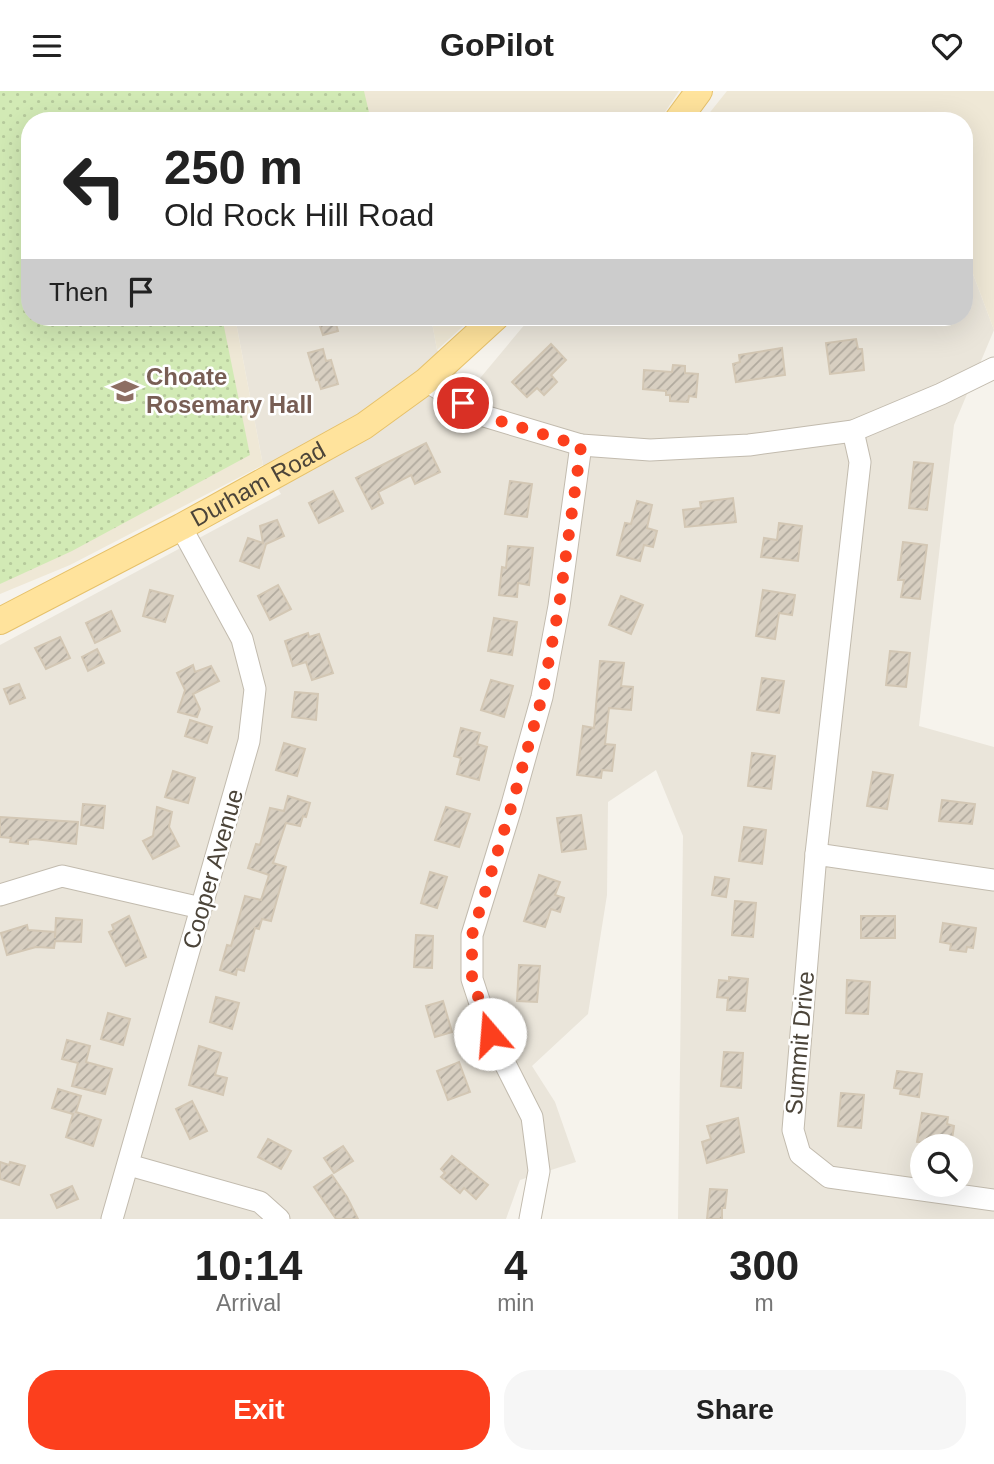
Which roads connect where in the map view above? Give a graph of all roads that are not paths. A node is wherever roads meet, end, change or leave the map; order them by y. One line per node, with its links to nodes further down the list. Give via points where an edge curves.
1 (699, 91): 2 (main road)
2 (684, 112)
3 (486, 326): 5 (main road, Durham Road)
4 (994, 368): 6 (street)
5 (426, 381): 7 (street, via 484,416); 8 (main road, Durham Road, via 364,426)
6 (853, 431): 7 (street, via 725,446 650,450); 10 (street, Summit Drive, via 860,462)
7 (581, 446): 18 (street, via 542,697 472,935 472,978 490,1034 532,1117 539,1171)
8 (181, 527): 9 (main road, Durham Road); 13 (street, Cooper Avenue, via 242,639 255,689 249,741)
9 (0, 621)
10 (816, 854): 11 (street); 15 (street, Summit Drive, via 793,1130 800,1154 829,1177)
11 (994, 880)
12 (0, 895): 13 (street, via 62,876)
13 (201, 908): 14 (street, Cooper Avenue)
14 (129, 1165): 16 (street, Cooper Avenue); 17 (street, via 260,1202)
15 (994, 1199)
16 (112, 1219)
17 (279, 1219)
18 (530, 1219)

